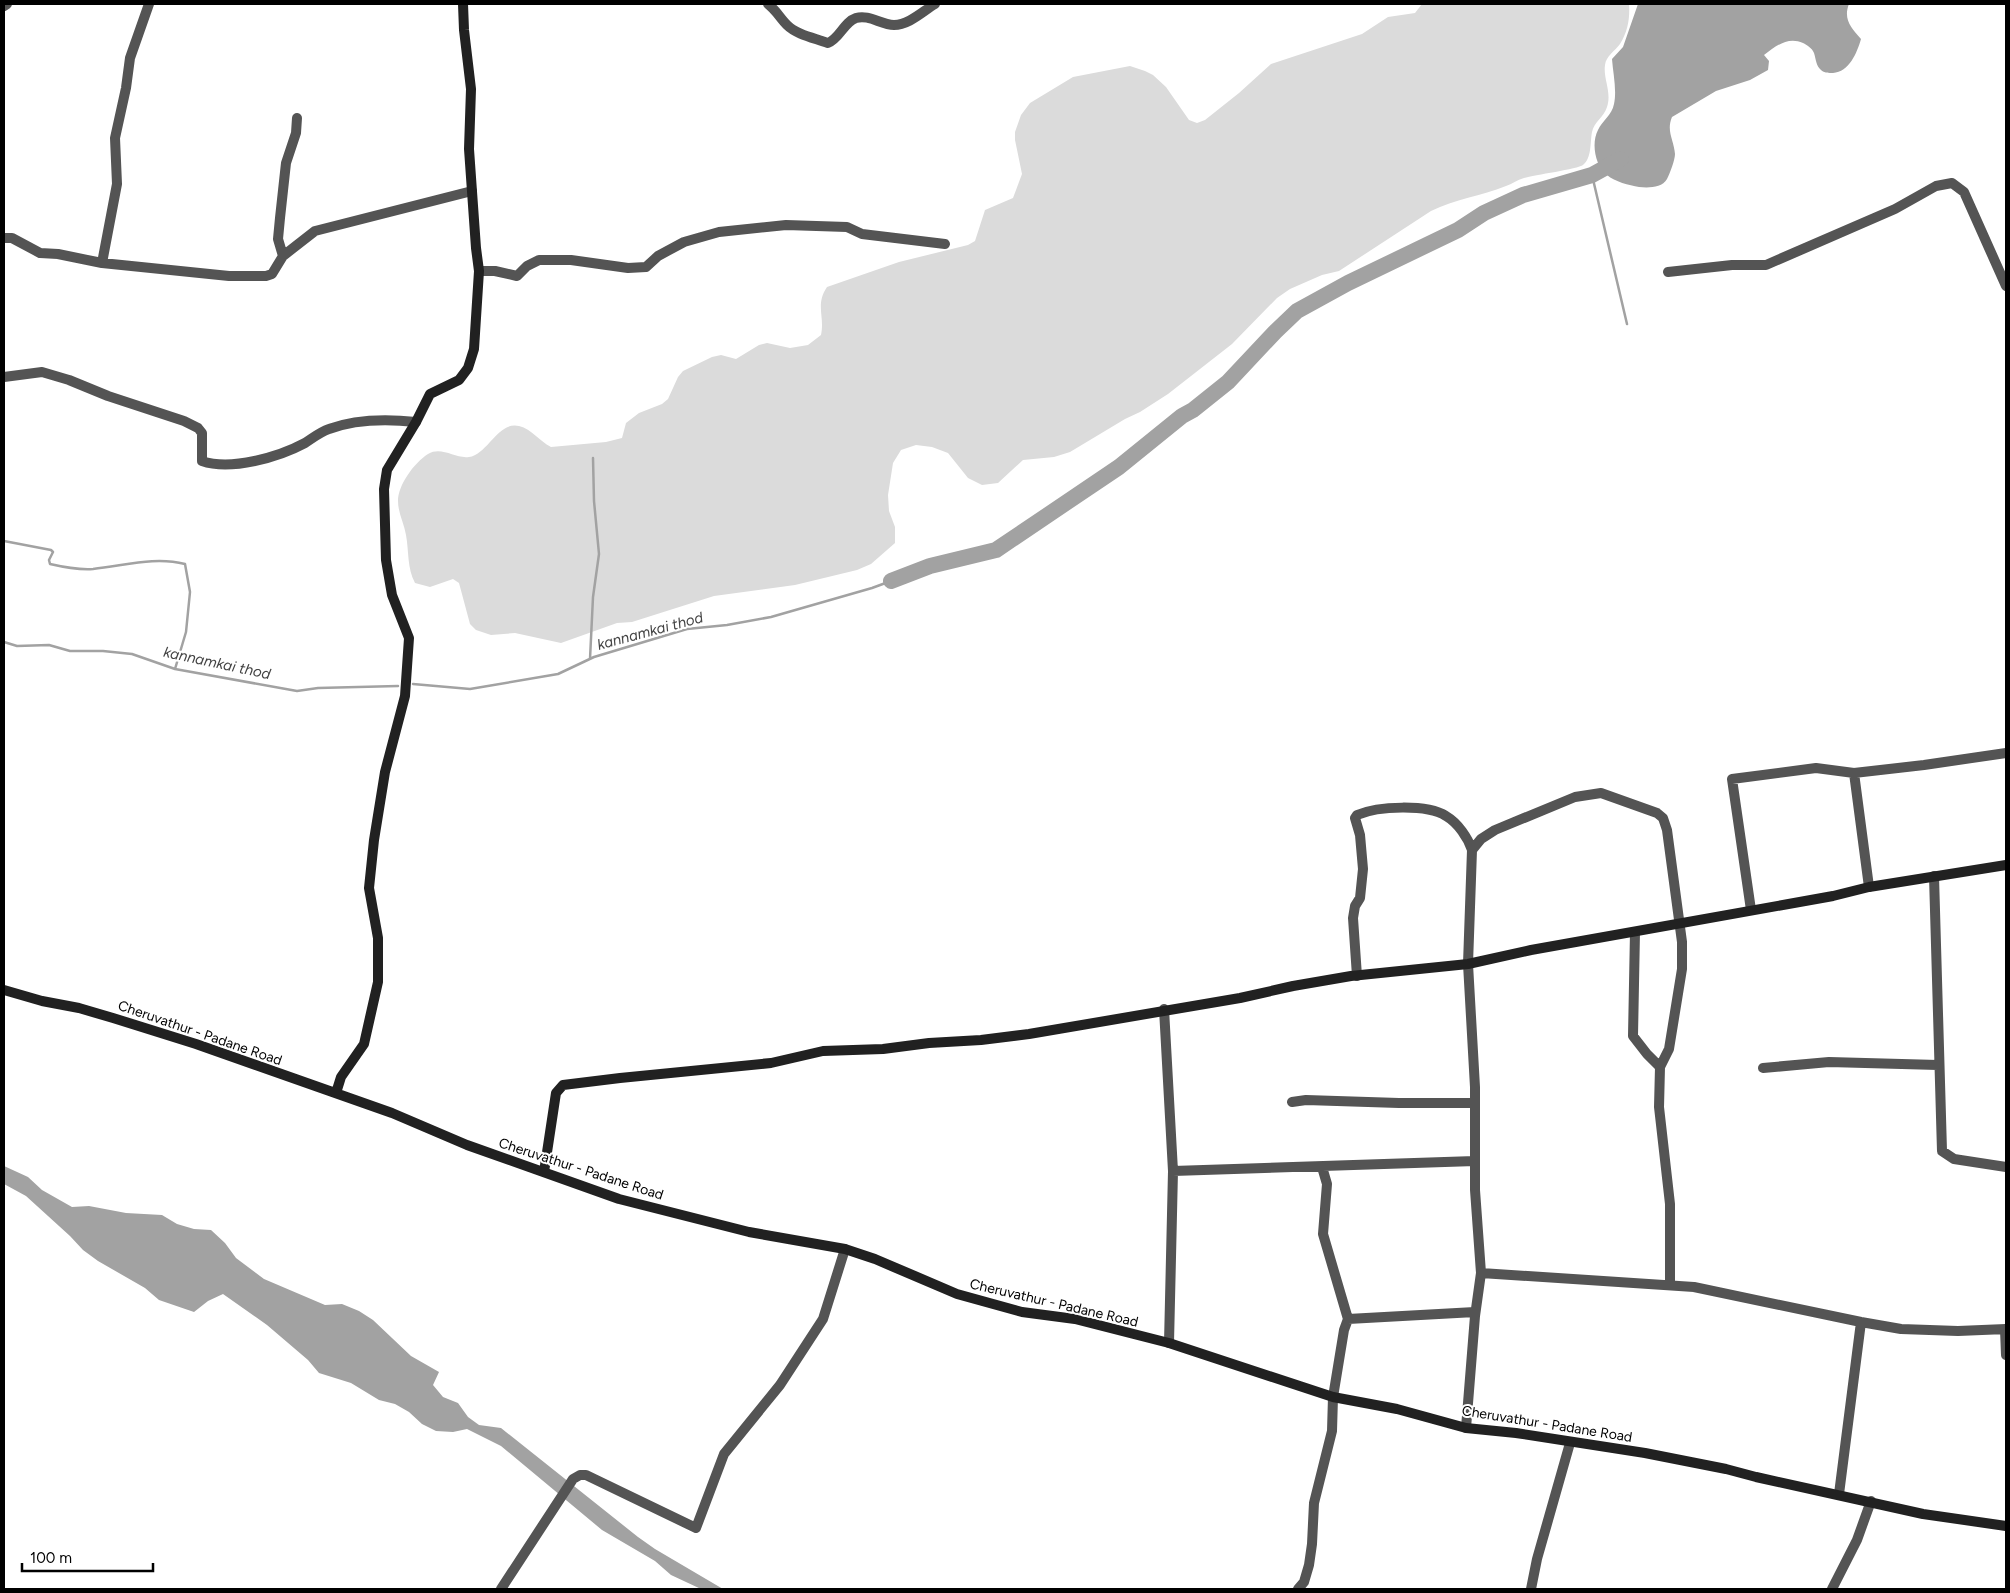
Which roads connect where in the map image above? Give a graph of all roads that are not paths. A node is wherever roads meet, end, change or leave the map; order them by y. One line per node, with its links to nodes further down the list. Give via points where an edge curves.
1 (149, 4): 10 (street, via 130,58 115,138 117,184)
2 (464, 4): 6 (street, via 471,89 469,150)
3 (768, 4): 4 (street, via 793,30 828,43 836,40 854,19 862,17 893,25 906,22)
4 (935, 4)
5 (297, 118): 9 (street, via 296,133 286,163 280,218 278,239)
6 (472, 191): 9 (street, via 315,231); 11 (street)
7 (4, 238): 10 (street, via 12,238 40,253)
8 (945, 244): 11 (street, via 862,234 847,227 786,224 720,232 684,242 658,256 646,267 610,267 558,259 539,260 518,276)
9 (283, 256): 10 (street, via 272,274 266,276 229,276)
10 (102, 263)
11 (479, 271): 15 (street, via 474,349 468,368 459,380 430,394)
12 (1668, 272): 13 (street, via 1766,264 1895,209 1936,186 1952,183 1964,192)
13 (2006, 286)
14 (4, 377): 15 (street, via 42,372 184,421 202,433 202,461 208,463 250,462 279,454 329,429 355,422)
15 (416, 422): 32 (street, via 387,470 384,489 386,560 392,596 409,638 405,696 385,772 369,888 378,938 378,982 364,1044 341,1077)
16 (2006, 753): 17 (street)
17 (1854, 773): 21 (street); 22 (street, via 1816,768 1732,779)
18 (1472, 850): 23 (street, via 1481,839 1496,830 1575,797 1601,793 1658,813 1666,830); 25 (street); 26 (street, via 1468,839 1447,816 1435,812 1394,808 1367,810 1357,815 1364,869 1353,918)
19 (2006, 865): 20 (street)
20 (1934, 876): 21 (street); 29 (street)
21 (1870, 887): 22 (street)
22 (1751, 910): 23 (street)
23 (1680, 924): 24 (street); 30 (street, via 1680,986 1670,1050)
24 (1634, 932): 25 (street); 30 (street, via 1633,1036)
25 (1468, 964): 26 (street); 34 (street)
26 (1356, 976): 28 (street)
27 (4, 990): 32 (street, Cheruvathur - Padane Road, via 146,1027)
28 (1164, 1010): 38 (street); 39 (street, via 1029,1034 823,1052 771,1063 563,1086 556,1093)
29 (1938, 1065): 31 (street, via 1829,1062); 36 (street, via 1942,1151 1954,1159)
30 (1660, 1067): 42 (street, via 1659,1107 1670,1204)
31 (1763, 1068)
32 (336, 1093): 39 (street, Cheruvathur - Padane Road)
33 (1292, 1102): 34 (street)
34 (1475, 1102): 35 (street)
35 (1475, 1161): 37 (street); 41 (street)
36 (2006, 1166)
37 (1322, 1167): 38 (street); 44 (street, via 1327,1184 1323,1234)
38 (1173, 1171): 47 (street)
39 (544, 1172): 40 (street, Cheruvathur - Padane Road, via 619,1199 687,1217)
40 (845, 1249): 47 (street, Cheruvathur - Padane Road, via 987,1304 1075,1319); 55 (street, via 823,1319 780,1385 724,1454 696,1528 580,1475 573,1478)
41 (1481, 1273): 42 (street); 43 (street)
42 (1670, 1284): 45 (street)
43 (1475, 1312): 44 (street); 50 (street)
44 (1348, 1319): 49 (street)
45 (1861, 1322): 46 (street, via 1923,1331); 52 (street)
46 (2006, 1328): 48 (street)
47 (1169, 1343): 49 (street, Cheruvathur - Padane Road)
48 (2006, 1355)
49 (1333, 1397): 50 (street, Cheruvathur - Padane Road, via 1396,1409); 56 (street, via 1332,1431 1314,1503 1309,1565 1304,1582)
50 (1466, 1428): 51 (street, Cheruvathur - Padane Road)
51 (1570, 1442): 52 (street, Cheruvathur - Padane Road, via 1726,1468); 57 (street)
52 (1838, 1494): 53 (street, Cheruvathur - Padane Road)
53 (1871, 1501): 54 (street, Cheruvathur - Padane Road, via 1923,1514); 58 (street, via 1857,1540)
54 (2006, 1526)
55 (501, 1589)
56 (1298, 1589)
57 (1531, 1589)
58 (1832, 1589)

